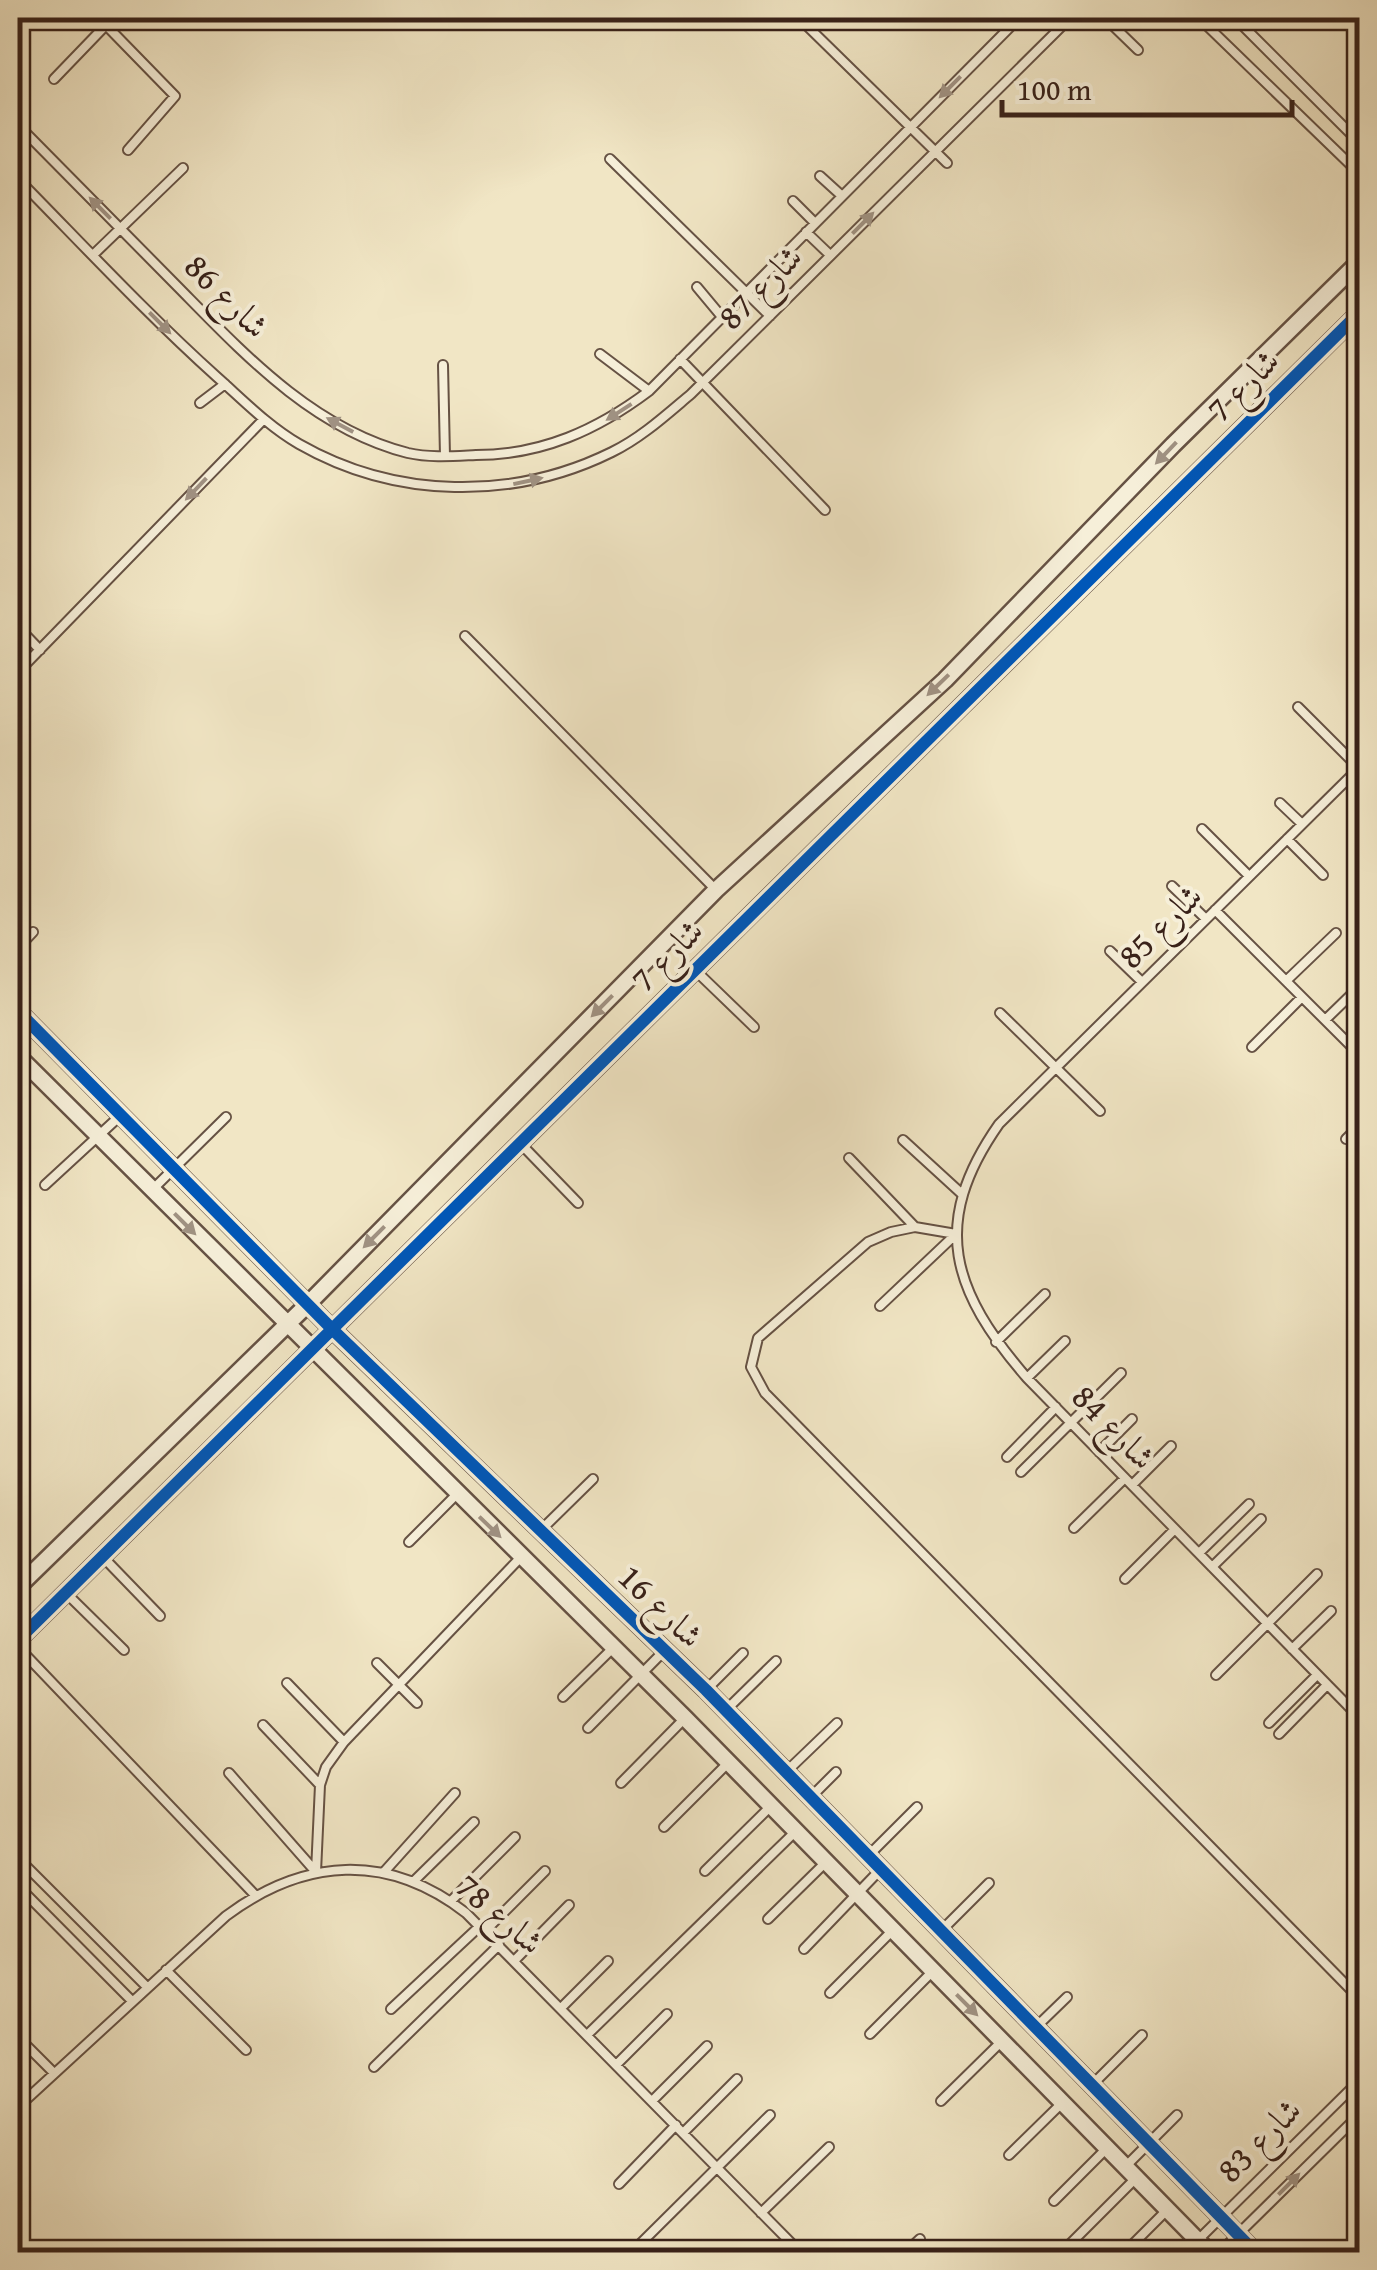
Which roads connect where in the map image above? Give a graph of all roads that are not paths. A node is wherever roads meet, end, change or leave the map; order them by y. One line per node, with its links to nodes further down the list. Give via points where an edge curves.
1 (799, 18): 13 (lane)
2 (1019, 18): 13 (lane, شارع 87, one-way to 13)
3 (1070, 18): 16 (lane, شارع 87)
4 (1105, 18): 10 (lane)
5 (1199, 18): 20 (lane)
6 (1236, 18): 9 (lane)
7 (1250, 18): 9 (lane)
8 (102, 21): 11 (lane); 15 (lane, via 174,96)
9 (1243, 26): 14 (lane)
10 (1138, 50)
11 (54, 78)
12 (18, 125): 28 (lane, شارع 86, one-way to 12)
13 (910, 127): 16 (lane); 24 (lane, شارع 87)
14 (1360, 143)
15 (128, 150)
16 (935, 151): 18 (lane); 31 (lane, شارع 87, one-way to 16)
17 (610, 159): 34 (lane)
18 (947, 163)
19 (184, 168): 28 (lane)
20 (1360, 174)
21 (820, 176): 24 (lane)
22 (18, 179): 23 (lane, شارع 86)
23 (26, 188): 25 (lane); 30 (lane, شارع 86)
24 (842, 196): 27 (lane, شارع 87)
25 (18, 197)
26 (793, 201): 27 (lane)
27 (815, 223): 29 (lane, شارع 87)
28 (120, 229): 30 (lane); 46 (lane, شارع 86, one-way to 28, via 369,440 294,396)
29 (806, 232): 31 (lane); 34 (lane, شارع 87)
30 (93, 255): 42 (lane, شارع 86, one-way to 42)
31 (830, 256): 37 (lane, شارع 87)
32 (1360, 261): 63 (street, شارع 7, one-way to 63, via 944,680)
33 (697, 287): 36 (lane)
34 (746, 292): 36 (lane, شارع 87); 37 (lane)
35 (1360, 312): 70 (street, شارع 7)
36 (722, 316): 39 (lane, شارع 87)
37 (770, 316): 41 (lane, شارع 87)
38 (600, 354): 43 (lane)
39 (680, 359): 41 (lane); 43 (lane, شارع 87)
40 (443, 364): 47 (lane)
41 (703, 382): 48 (lane, شارع 87, one-way to 41, via 479,488 572,470 655,425); 49 (lane)
42 (225, 384): 44 (lane); 45 (lane, شارع 86)
43 (649, 390): 47 (lane, شارع 87, one-way to 47, via 615,416 541,448)
44 (200, 403)
45 (264, 420): 48 (lane, شارع 86, via 340,464); 52 (lane, one-way to 52)
46 (432, 456): 47 (lane, شارع 87)
47 (445, 456)
48 (432, 486)
49 (826, 510)
50 (18, 627): 52 (lane)
51 (465, 636): 63 (lane)
52 (40, 650): 53 (lane)
53 (18, 672)
54 (1298, 708): 55 (lane)
55 (1359, 768): 57 (lane, شارع 85)
56 (1280, 803): 57 (lane)
57 (1302, 824): 59 (lane, شارع 85)
58 (1202, 829): 61 (lane)
59 (1287, 839): 60 (lane); 61 (lane, شارع 85)
60 (1324, 875)
61 (1250, 876): 64 (lane, شارع 85)
62 (1172, 886): 65 (lane)
63 (716, 890): 101 (street, شارع 7, one-way to 101)
64 (1215, 910): 65 (lane, شارع 85); 71 (lane)
65 (1206, 919): 72 (lane, شارع 85)
66 (33, 932): 68 (lane)
67 (1336, 933): 71 (lane)
68 (18, 948)
69 (1110, 950): 72 (lane)
70 (694, 970): 78 (lane); 91 (street, شارع 7)
71 (1286, 981): 74 (lane)
72 (1142, 982): 82 (lane, شارع 85)
73 (1360, 986): 77 (lane)
74 (1302, 997): 77 (lane); 79 (lane)
75 (18, 1011): 84 (street, شارع 16)
76 (1000, 1013): 82 (lane)
77 (1325, 1020): 80 (lane)
78 (754, 1027)
79 (1252, 1047)
80 (1360, 1055)
81 (18, 1056): 88 (street, شارع 16)
82 (1056, 1068): 83 (lane); 86 (lane, شارع 85)
83 (1100, 1111)
84 (121, 1115): 88 (lane); 93 (street, شارع 16)
85 (226, 1117): 93 (lane)
86 (999, 1124): 96 (lane, شارع 84, via 976,1156)
87 (1360, 1125): 89 (lane)
88 (98, 1137): 94 (lane); 95 (street, شارع 16)
89 (1346, 1139)
90 (903, 1140): 96 (lane)
91 (520, 1143): 97 (lane); 104 (street, شارع 7)
92 (850, 1158): 98 (lane)
93 (174, 1169): 95 (lane); 101 (street, شارع 16)
94 (45, 1185)
95 (151, 1191): 103 (street, شارع 16, one-way to 103)
96 (962, 1194): 99 (lane, شارع 84)
97 (578, 1203)
98 (916, 1227): 99 (lane); 209 (lane, via 868,1242 758,1338 751,1367 765,1394)
99 (956, 1234): 102 (lane); 106 (lane, شارع 84, via 963,1276)
100 (1045, 1294): 106 (lane)
101 (308, 1304): 103 (street, شارع 7); 104 (street, شارع 16)
102 (880, 1306)
103 (287, 1324): 107 (street, شارع 16); 134 (street, شارع 7)
104 (332, 1328): 107 (street, شارع 7); 114 (street, شارع 16)
105 (1065, 1341): 109 (lane)
106 (996, 1342): 109 (lane, شارع 84)
107 (311, 1349): 117 (street, شارع 16); 129 (street, شارع 7)
108 (1121, 1373): 112 (lane)
109 (1027, 1378): 110 (lane, شارع 84)
110 (1056, 1407): 112 (lane, شارع 84); 116 (lane)
111 (1132, 1419): 115 (lane)
112 (1071, 1423): 115 (lane, شارع 84); 118 (lane)
113 (1171, 1446): 120 (lane)
114 (452, 1447): 117 (street); 126 (street, شارع 16)
115 (1099, 1452): 120 (lane, شارع 84)
116 (1007, 1456)
117 (430, 1468): 121 (street, شارع 16)
118 (1022, 1472)
119 (593, 1479): 126 (lane)
120 (1128, 1481): 124 (lane); 125 (lane, شارع 84)
121 (456, 1494): 127 (lane); 130 (street, شارع 16, one-way to 130)
122 (1248, 1504): 128 (lane)
123 (1261, 1518): 131 (lane)
124 (1074, 1528)
125 (1175, 1529): 128 (lane, شارع 84); 133 (lane)
126 (540, 1531): 143 (street, شارع 16)
127 (409, 1542)
128 (1198, 1553): 131 (lane, شارع 84)
129 (102, 1556): 135 (street, شارع 7); 137 (lane)
130 (520, 1557): 140 (street, شارع 16); 151 (lane)
131 (1212, 1567): 138 (lane, شارع 84)
132 (1317, 1574): 138 (lane)
133 (1125, 1579)
134 (18, 1587)
135 (65, 1592): 139 (street, شارع 7); 142 (lane)
136 (1330, 1611): 141 (lane)
137 (160, 1616)
138 (1267, 1624): 141 (lane, شارع 84); 148 (lane)
139 (18, 1643): 193 (lane)
140 (614, 1647): 147 (street, شارع 16); 155 (lane)
141 (1292, 1649): 149 (lane, شارع 84)
142 (124, 1650)
143 (665, 1650): 147 (lane); 153 (street, شارع 16)
144 (743, 1653): 153 (lane)
145 (776, 1660): 158 (lane)
146 (377, 1663): 151 (lane)
147 (641, 1674): 159 (street, شارع 16); 164 (lane)
148 (1216, 1675)
149 (1317, 1675): 152 (lane, شارع 84); 162 (lane)
150 (287, 1683): 166 (lane)
151 (399, 1685): 156 (lane); 166 (lane)
152 (1328, 1685): 157 (lane, شارع 84); 165 (lane)
153 (706, 1690): 158 (street, شارع 16)
154 (1360, 1694): 157 (lane)
155 (564, 1697)
156 (417, 1703)
157 (1348, 1706): 160 (lane, شارع 84)
158 (725, 1710): 168 (street, شارع 16)
159 (686, 1718): 167 (street, شارع 16); 171 (lane)
160 (1360, 1718)
161 (836, 1723): 168 (lane)
162 (1269, 1723)
163 (264, 1725): 172 (lane)
164 (588, 1728)
165 (1279, 1734)
166 (344, 1742): 172 (lane)
167 (729, 1762): 175 (street, شارع 16); 178 (lane)
168 (786, 1772): 174 (street, شارع 16)
169 (836, 1772): 174 (lane)
170 (229, 1773): 187 (lane)
171 (621, 1783)
172 (320, 1785): 187 (lane)
173 (455, 1793): 188 (lane)
174 (810, 1798): 181 (street, شارع 16)
175 (771, 1806): 179 (street, شارع 16); 186 (lane)
176 (917, 1807): 181 (lane)
177 (474, 1822): 189 (lane)
178 (664, 1827)
179 (796, 1831): 183 (street, شارع 16); 216 (lane)
180 (516, 1836): 194 (lane)
181 (867, 1856): 184 (street, شارع 16)
182 (18, 1858): 206 (lane)
183 (826, 1862): 192 (street, شارع 16); 196 (lane)
184 (880, 1870): 192 (lane); 199 (street, شارع 16)
185 (545, 1871): 197 (lane)
186 (705, 1871)
187 (316, 1872): 188 (lane, شارع 78); 193 (lane, شارع 78)
188 (384, 1872): 189 (lane, شارع 78)
189 (414, 1881): 194 (lane, شارع 78)
190 (988, 1883): 199 (lane)
191 (18, 1886): 210 (lane)
192 (857, 1894): 198 (street, شارع 16); 201 (lane)
193 (255, 1895): 204 (lane, شارع 78)
194 (451, 1901): 197 (lane, شارع 78)
195 (569, 1905): 202 (lane)
196 (768, 1919)
197 (483, 1928): 200 (lane, شارع 78); 212 (lane)
198 (894, 1930): 205 (street, شارع 16); 207 (lane)
199 (940, 1932): 214 (street, شارع 16)
200 (499, 1945): 202 (lane, شارع 78); 223 (lane)
201 (804, 1949)
202 (514, 1960): 211 (lane, شارع 78)
203 (608, 1961): 211 (lane)
204 (166, 1970): 206 (lane, شارع 78); 221 (lane)
205 (933, 1971): 215 (lane); 219 (street, شارع 16, one-way to 219)
206 (148, 1987): 210 (lane, شارع 78)
207 (830, 1993)
208 (1066, 1997): 214 (lane)
209 (1360, 1999)
210 (132, 2001): 224 (lane, شارع 78)
211 (561, 2008): 216 (lane, شارع 78)
212 (392, 2009)
213 (667, 2014): 222 (lane)
214 (1035, 2028): 227 (street, شارع 16)
215 (870, 2034)
216 (587, 2035): 222 (lane, شارع 78)
217 (1142, 2036): 227 (lane)
218 (18, 2037): 224 (lane)
219 (1002, 2041): 230 (lane); 231 (street, شارع 16)
220 (707, 2046): 229 (lane)
221 (246, 2050)
222 (616, 2064): 229 (lane, شارع 78)
223 (374, 2067)
224 (54, 2073): 228 (lane, شارع 78)
225 (738, 2079): 236 (lane)
226 (1360, 2080): 247 (lane, شارع 83)
227 (1091, 2086): 237 (street, شارع 16)
228 (19, 2101)
229 (652, 2101): 235 (lane, شارع 78)
230 (941, 2101)
231 (1062, 2103): 239 (street, شارع 16); 240 (lane)
232 (770, 2114): 241 (lane)
233 (1360, 2114): 248 (lane, شارع 83, one-way to 233)
234 (1177, 2115): 237 (lane)
235 (676, 2125): 236 (lane, شارع 78); 243 (lane)
236 (683, 2133): 241 (lane, شارع 78)
237 (1148, 2144): 242 (lane); 247 (street, شارع 16)
238 (828, 2146): 246 (lane)
239 (1107, 2148): 242 (street, شارع 16); 244 (lane)
240 (1010, 2155)
241 (717, 2168): 246 (lane, شارع 78); 251 (lane)
242 (1130, 2172): 245 (street, شارع 16); 254 (lane)
243 (618, 2184)
244 (1054, 2201)
245 (1168, 2210): 250 (street, شارع 16); 255 (lane)
246 (762, 2213): 252 (lane, شارع 78)
247 (1220, 2218): 248 (street, شارع 16); 250 (lane, شارع 83)
248 (1237, 2235): 256 (lane, شارع 83); 257 (street, شارع 16)
249 (920, 2240): 253 (lane)
250 (1206, 2249)
251 (632, 2252)
252 (800, 2252)
253 (906, 2252)
254 (1062, 2252)
255 (1125, 2252)
256 (1220, 2252)
257 (1255, 2252)

